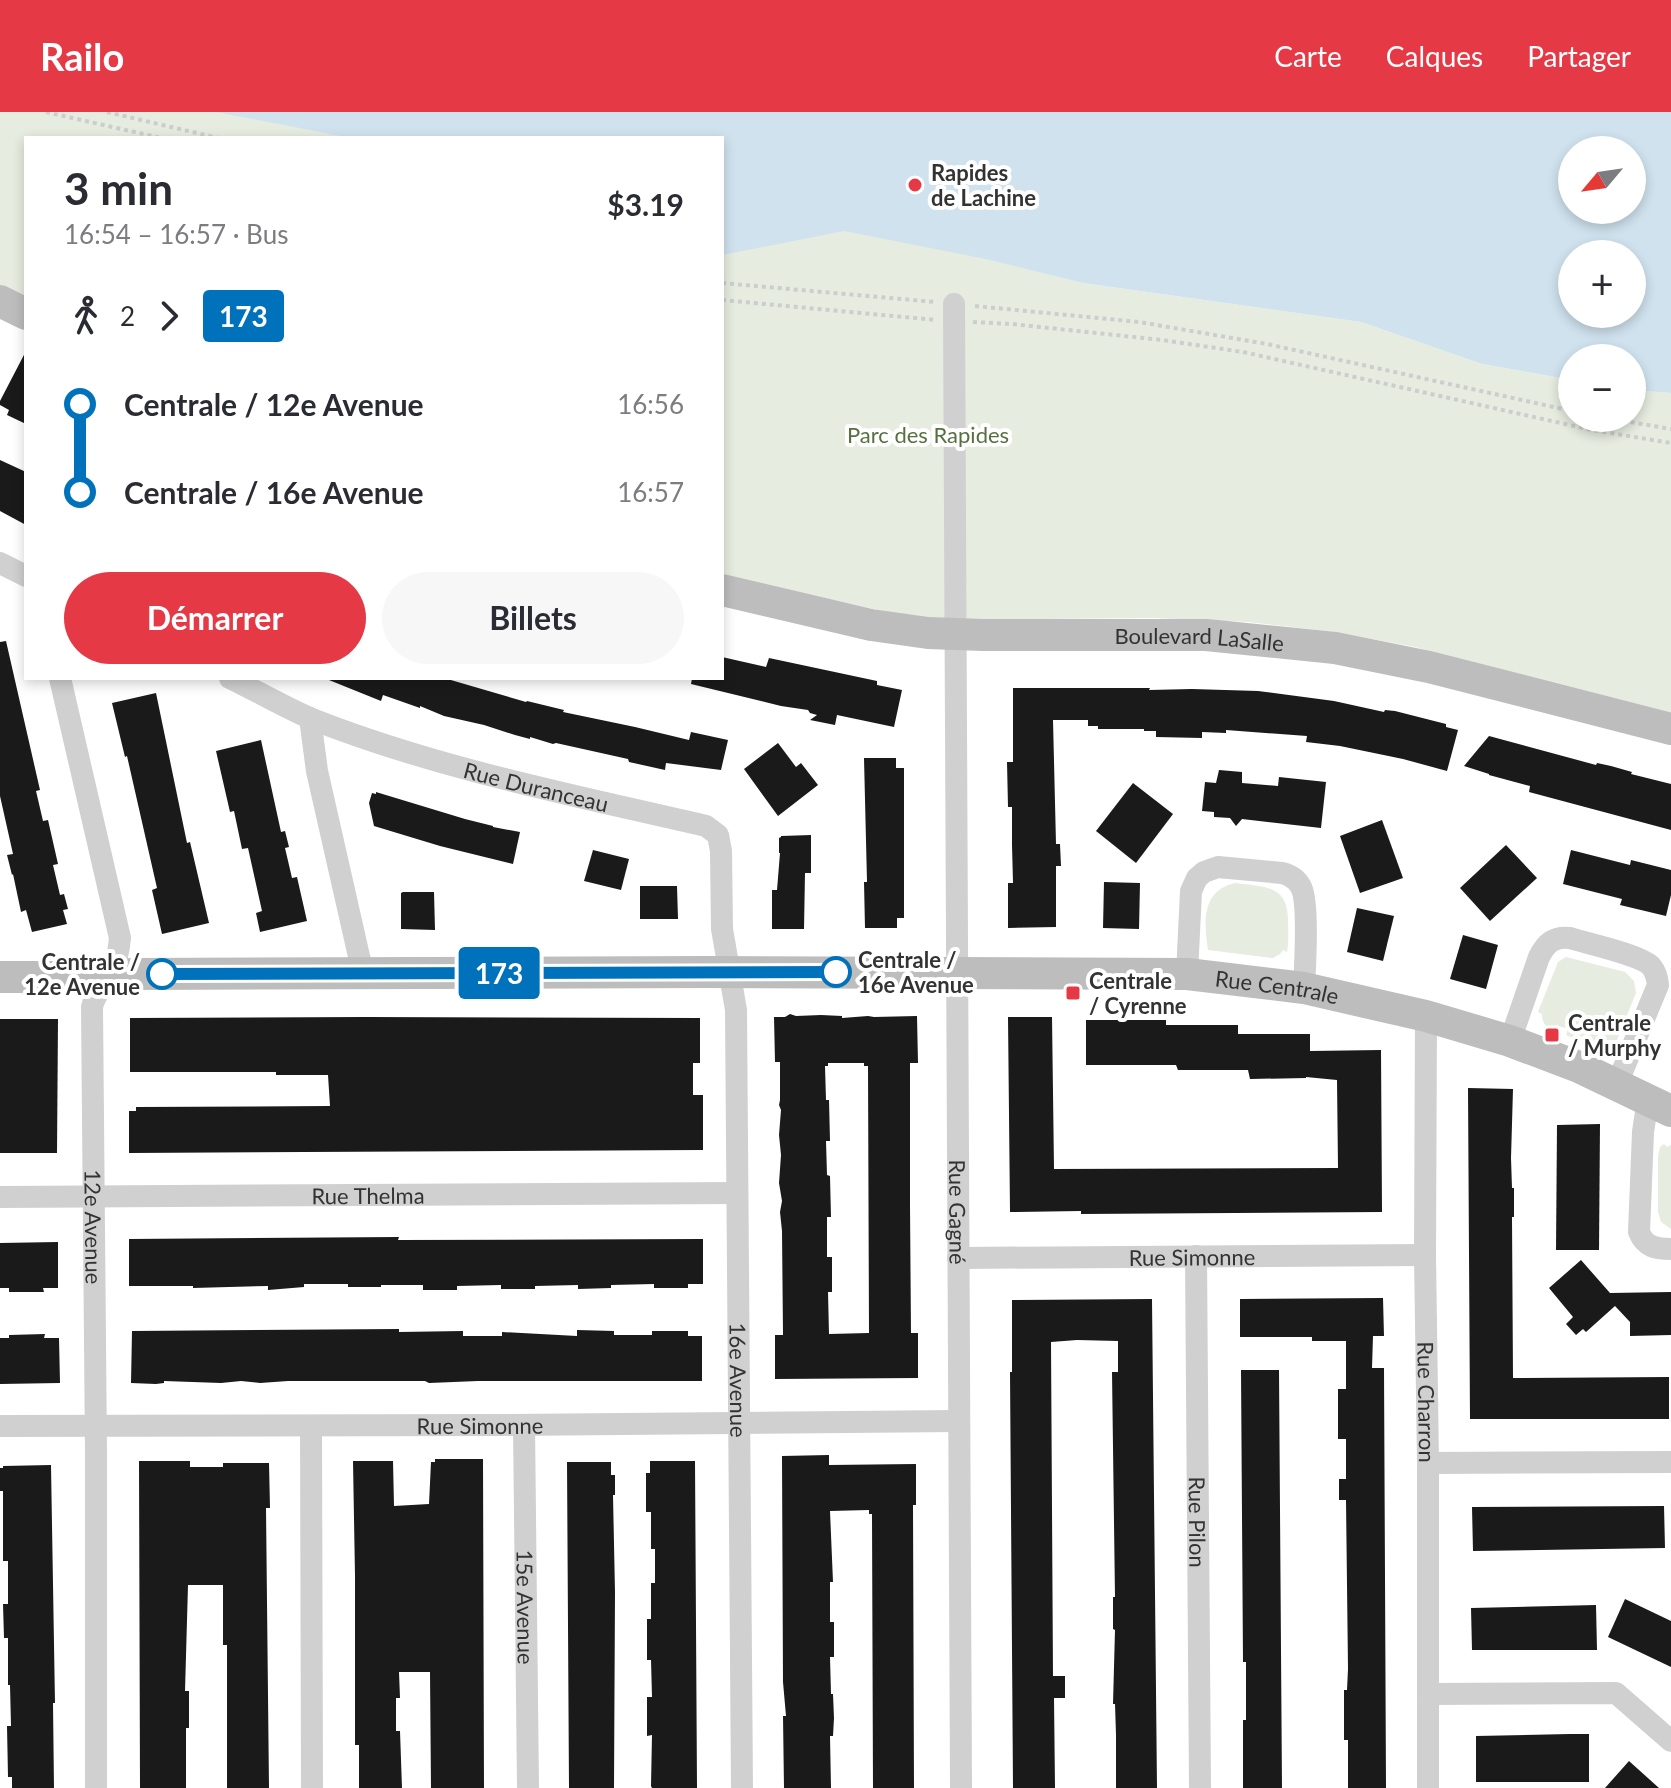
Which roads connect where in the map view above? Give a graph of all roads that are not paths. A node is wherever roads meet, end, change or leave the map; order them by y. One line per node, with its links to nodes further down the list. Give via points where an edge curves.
1 (0, 301): 2 (street)
2 (24, 313)
3 (954, 313): 7 (street, Rue Gagné)
4 (0, 563): 5 (street)
5 (24, 575)
6 (724, 590): 7 (street, Boulevard LaSalle, via 871,625)
7 (955, 635): 11 (street, Boulevard LaSalle, via 1206,635 1335,648); 13 (street, Rue Gagné)
8 (60, 680): 16 (street, 12e Avenue, via 120,938)
9 (234, 680): 10 (street, Rue Duranceau)
10 (310, 718): 12 (street, Rue Duranceau, via 456,767 706,826 718,835 721,851 722,929); 14 (street)
11 (1671, 729)
12 (730, 972): 13 (street, Rue Centrale); 14 (street, Rue Centrale); 23 (street, 16e Avenue, via 736,1010)
13 (957, 972): 15 (street, Rue Centrale); 29 (street, Rue Gagné)
14 (363, 974): 16 (street, Rue Centrale)
15 (1187, 974): 18 (street, Rue Centrale); 18 (street, via 1191,891 1197,878 1218,867 1282,873 1297,882 1305,898)
16 (109, 975): 17 (street, Rue Centrale); 24 (street, 12e Avenue, via 92,1007)
17 (0, 977)
18 (1304, 988): 19 (street, Rue Centrale)
19 (1426, 1016): 20 (street, Rue Centrale); 27 (street, Rue Charron)
20 (1510, 1041): 21 (street, Rue Centrale); 21 (street, via 1539,957 1550,941 1570,938 1640,959 1652,967 1658,985)
21 (1617, 1084): 22 (street, Rue Centrale)
22 (1659, 1105): 26 (street, via 1643,1132 1639,1232 1652,1247)
23 (737, 1193): 24 (street, Rue Thelma); 31 (street, 16e Avenue)
24 (93, 1196): 25 (street, Rue Thelma); 32 (street, 12e Avenue)
25 (0, 1197)
26 (1671, 1249)
27 (1425, 1255): 28 (street, Rue Simonne); 37 (street, Rue Charron)
28 (1196, 1256): 29 (street, Rue Simonne); 45 (street, Rue Pilon)
29 (958, 1258): 30 (street, Rue Gagné)
30 (958, 1421): 31 (street, Rue Simonne); 44 (street, Rue Gagné)
31 (739, 1423): 33 (street, Rue Simonne); 43 (street, 16e Avenue)
32 (96, 1425): 34 (street, Rue Simonne); 35 (street, Rue Simonne); 40 (street, 12e Avenue)
33 (524, 1425): 35 (street, Rue Simonne); 42 (street, 15e Avenue)
34 (0, 1426)
35 (311, 1426): 41 (street)
36 (1671, 1462): 37 (street)
37 (1428, 1463): 38 (street, Rue Charron)
38 (1429, 1694): 39 (street, via 1616,1693); 46 (street, Rue Charron)
39 (1671, 1741)
40 (96, 1788)
41 (312, 1788)
42 (528, 1788)
43 (742, 1788)
44 (961, 1788)
45 (1200, 1788)
46 (1428, 1788)

